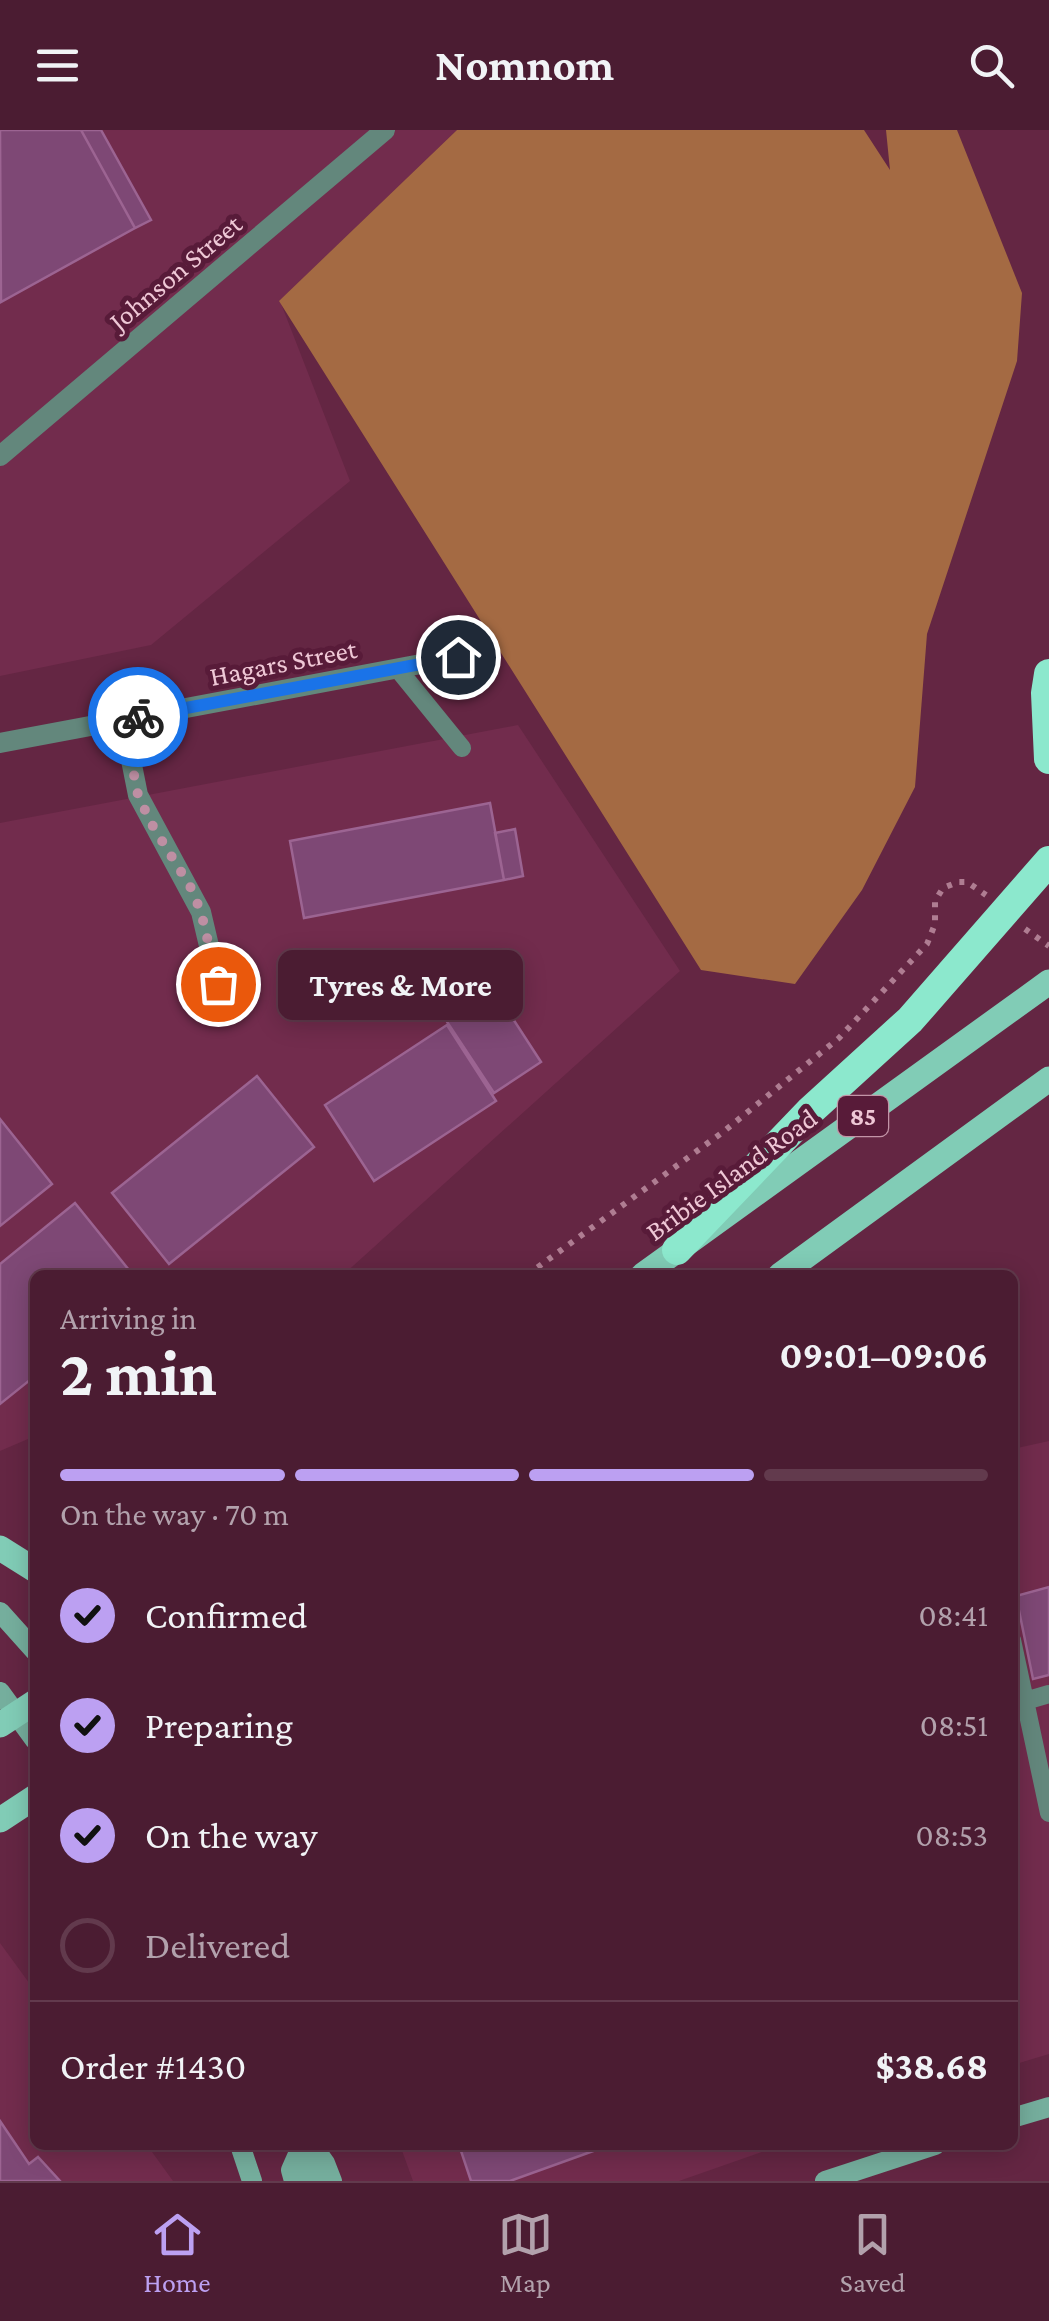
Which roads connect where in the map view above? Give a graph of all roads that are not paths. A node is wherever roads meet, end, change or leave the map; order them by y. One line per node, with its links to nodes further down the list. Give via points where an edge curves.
1 (385, 130): 2 (street, Johnson Street)
2 (0, 456)
3 (458, 657): 4 (street, Hagars Street)
4 (397, 668): 6 (street, Hagars Street); 8 (lane)
5 (1049, 674): 9 (highway)
6 (123, 720): 7 (street, Hagars Street); 12 (street, via 138,795 191,888)
7 (0, 743)
8 (462, 748)
9 (1049, 759)
10 (1049, 861): 14 (highway, via 910,1020 810,1111)
11 (1049, 982): 14 (main road, Bribie Island Road / 85)
12 (218, 984)
13 (1049, 1080): 16 (main road)
14 (676, 1250): 15 (main road, Bribie Island Road / 85)
15 (650, 1270)
16 (787, 1270)
17 (0, 1548): 18 (main road)
18 (30, 1567)
19 (0, 1612): 20 (street)
20 (30, 1646)
21 (1018, 1668): 24 (lane)
22 (0, 1692): 25 (street)
23 (1049, 1694): 24 (lane)
24 (1025, 1701): 27 (lane)
25 (17, 1714)
26 (30, 1800): 28 (main road)
27 (1049, 1813)
28 (0, 1820)
29 (1049, 2107): 30 (street)
30 (1018, 2116)
31 (242, 2150): 36 (street)
32 (304, 2150): 37 (street, via 291,2170)
33 (308, 2150): 38 (street)
34 (312, 2150): 39 (street)
35 (920, 2150): 40 (street)
36 (252, 2181)
37 (294, 2181)
38 (314, 2181)
39 (332, 2181)
40 (824, 2181)

